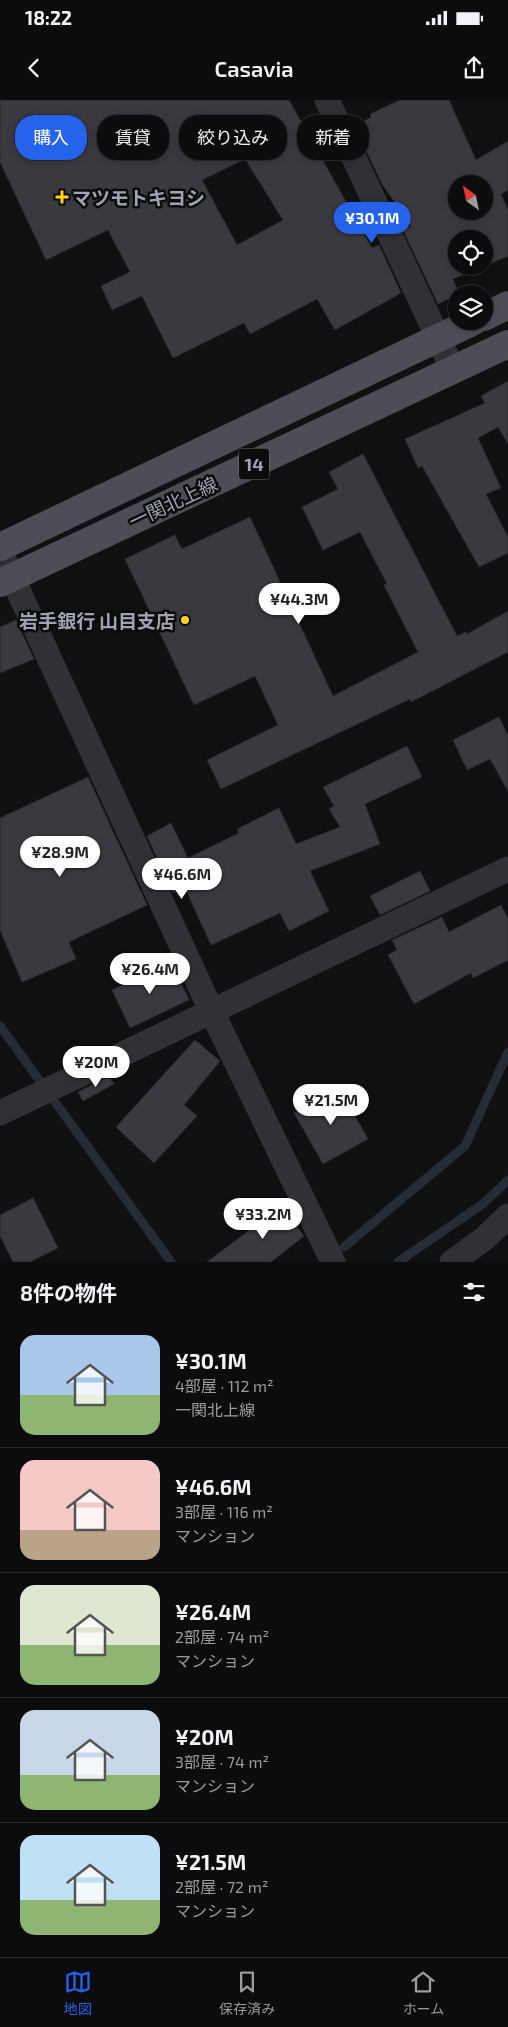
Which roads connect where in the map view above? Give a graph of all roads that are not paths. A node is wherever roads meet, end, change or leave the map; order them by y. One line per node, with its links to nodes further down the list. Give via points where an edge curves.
1 (327, 100): 5 (street)
2 (508, 305): 3 (main road)
3 (493, 312)
4 (456, 330): 5 (main road, 一関北上線 / 14)
5 (437, 339): 7 (street); 8 (main road, 一関北上線 / 14)
6 (508, 344): 7 (main road, 一関北上線 / 14)
7 (453, 370): 10 (main road, 一関北上線 / 14)
8 (0, 546)
9 (0, 551): 10 (street)
10 (6, 581): 12 (street)
11 (508, 869): 12 (street)
12 (212, 1012): 13 (street); 15 (street)
13 (0, 1113)
14 (508, 1216): 16 (street)
15 (333, 1262)
16 (452, 1262)

